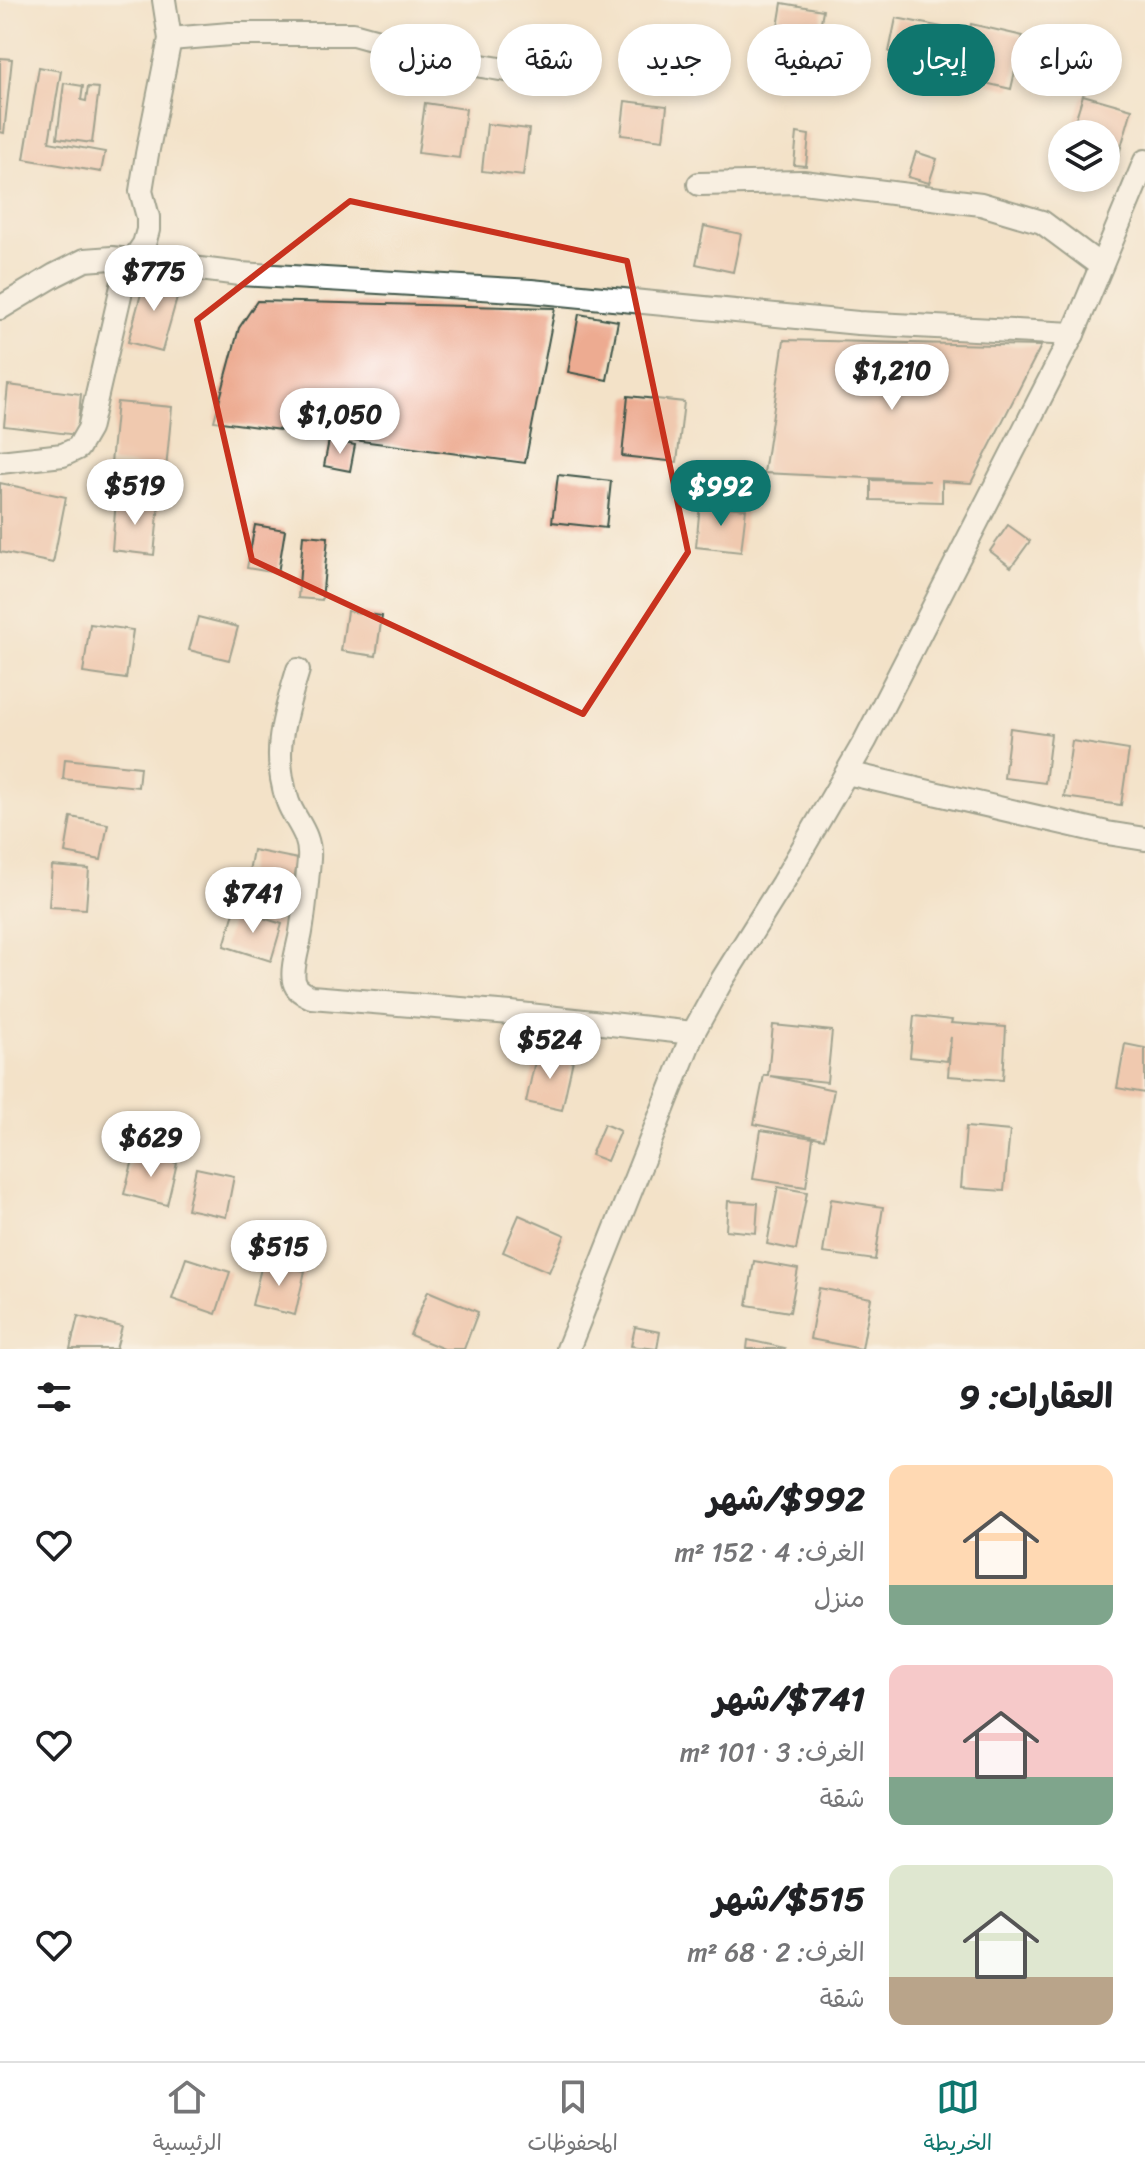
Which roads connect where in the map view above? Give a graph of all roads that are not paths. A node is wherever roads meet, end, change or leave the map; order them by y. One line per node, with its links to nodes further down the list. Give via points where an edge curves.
1 (164, 0): 2 (street)
2 (170, 39): 3 (street, via 353,34); 6 (street, via 141,191 148,230)
3 (497, 68)
4 (1145, 161): 7 (street)
5 (699, 184): 7 (street, via 803,182 981,204 1042,222)
6 (133, 260): 8 (street, via 85,260); 9 (street, via 240,274 531,291 858,323); 10 (street, via 123,282 89,429 78,448 63,455)
7 (1101, 266): 9 (street)
8 (0, 308)
9 (1073, 334): 12 (street)
10 (0, 462)
11 (298, 670): 14 (street, via 280,731 280,774 310,853 295,962 294,981 301,992)
12 (847, 773): 13 (street); 14 (street)
13 (1145, 839)
14 (693, 1033): 15 (street)
15 (568, 1349)

